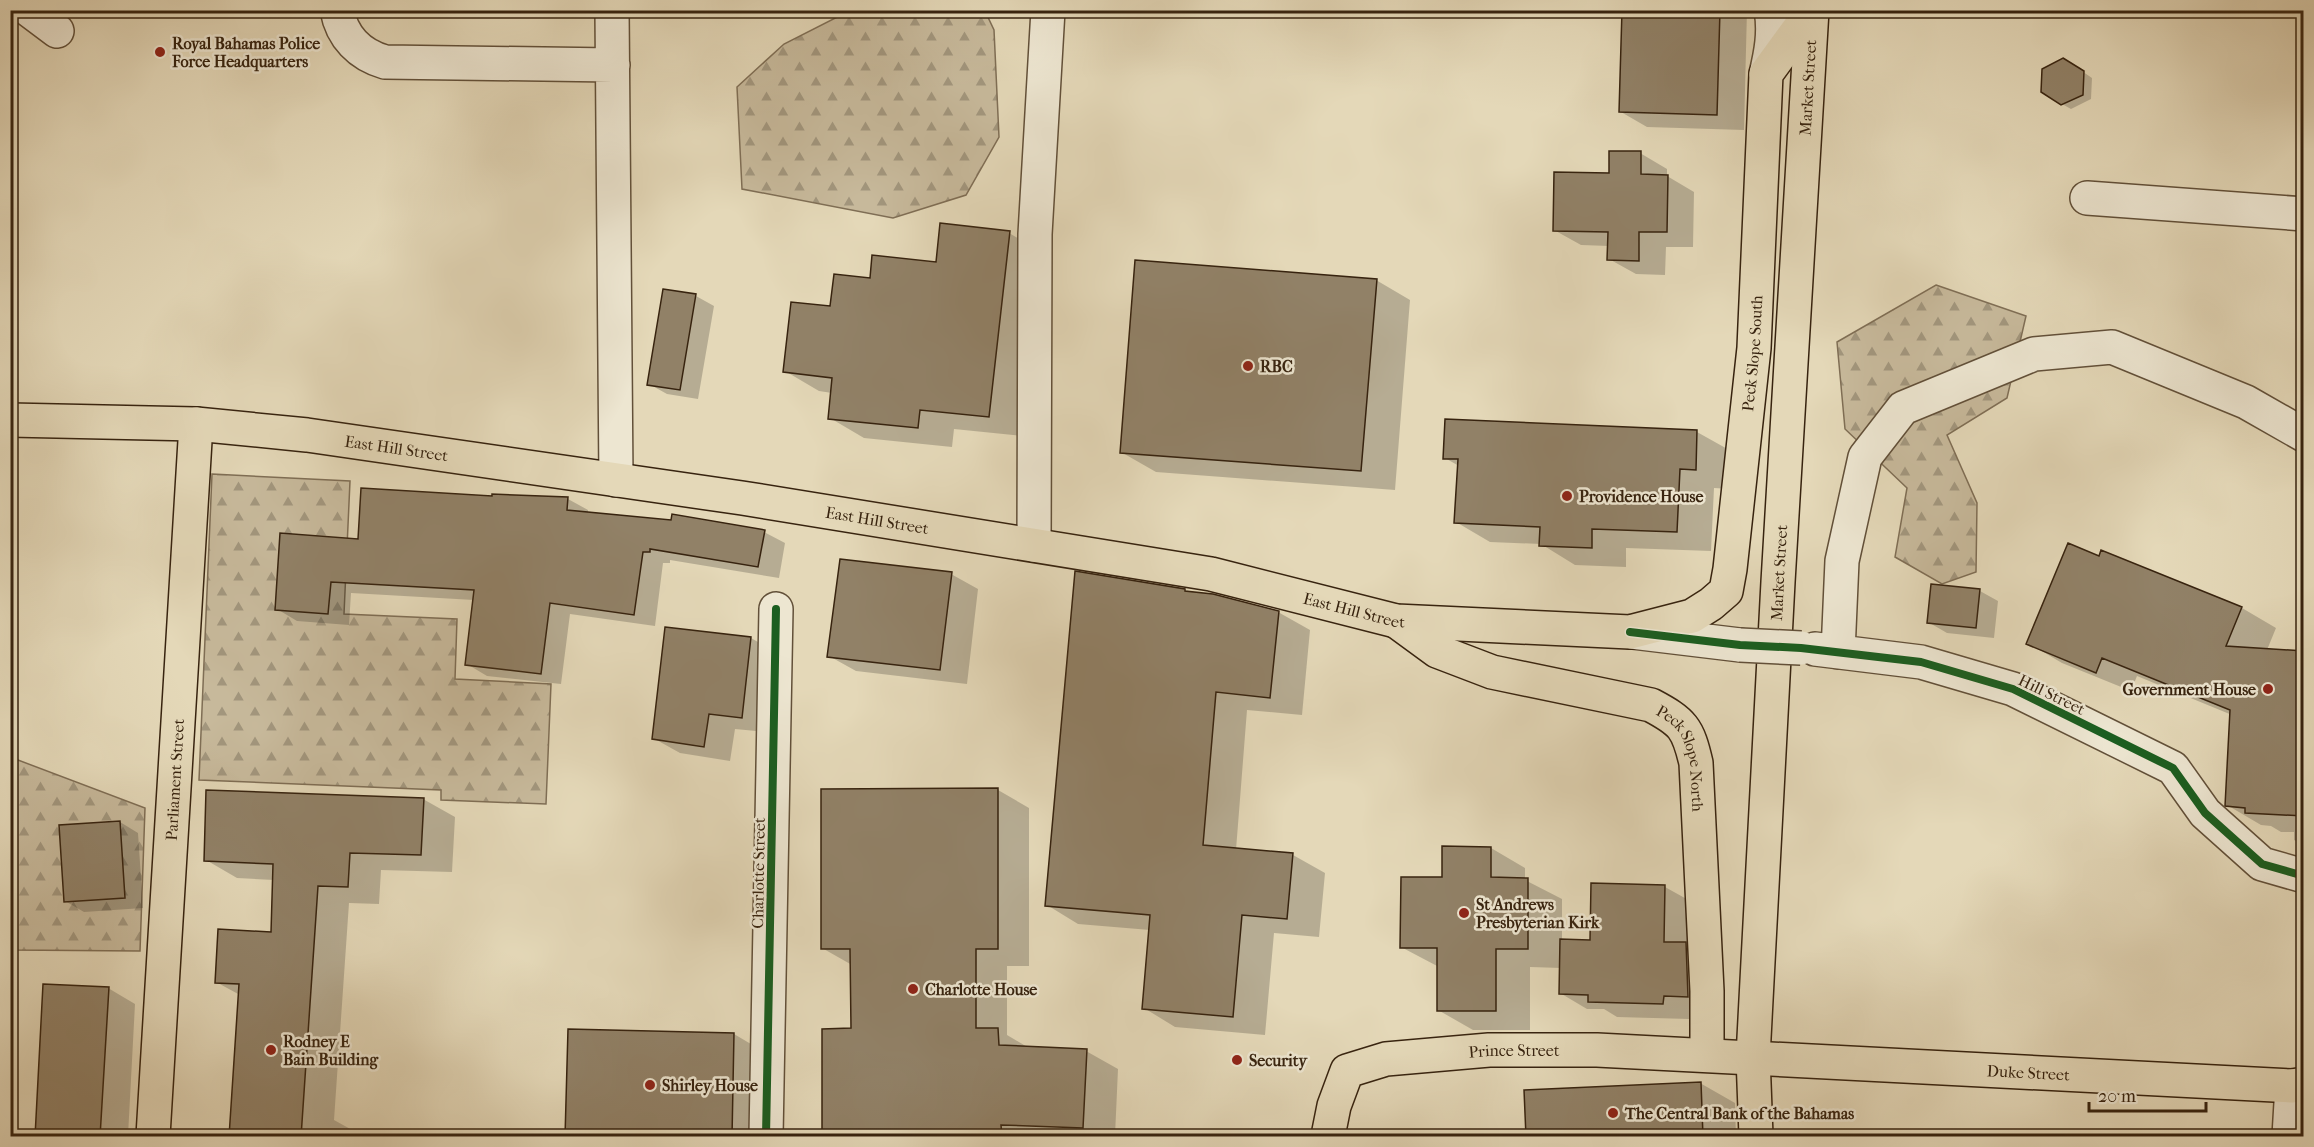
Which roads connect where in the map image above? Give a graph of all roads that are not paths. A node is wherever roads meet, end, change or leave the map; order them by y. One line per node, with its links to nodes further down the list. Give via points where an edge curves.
1 (29, 10): 7 (street)
2 (338, 10): 8 (street, via 357,49 385,62)
3 (612, 10): 8 (street)
4 (1048, 10): 16 (street, via 1035,234)
5 (1771, 10): 9 (street, Peck Slope South, via 1773,36)
6 (1812, 11): 9 (main road); 24 (main road, Market Street)
7 (57, 31)
8 (613, 65): 15 (street)
9 (1766, 74): 19 (main road, Peck Slope South, via 1754,348 1726,591 1692,616)
10 (2087, 198): 11 (street)
11 (2304, 214)
12 (10, 420): 13 (main road, East Hill Street)
13 (195, 424): 15 (main road, East Hill Street, via 307,435); 26 (main road, Parliament Street)
14 (2304, 435): 21 (street, via 2246,402 2112,347 2034,354 1903,408 1864,457 1842,561)
15 (616, 480): 16 (main road, East Hill Street)
16 (1034, 545): 18 (main road, East Hill Street, via 1211,574)
17 (776, 609): 27 (street, Charlotte Street)
18 (1396, 621): 19 (main road, East Hill Street); 23 (main road, Peck Slope North, via 1437,651 1492,672 1651,705 1675,717 1690,737 1696,763)
19 (1630, 632): 20 (street, East Hill Street)
20 (1740, 645): 21 (street, Hill Street, bridge)
21 (1838, 652): 22 (street, Hill Street, via 1921,662 2013,689 2173,768 2205,813 2262,864)
22 (2304, 876)
23 (1707, 1055): 24 (main road, Prince Street); 28 (main road, Prince Street, via 1489,1050 1386,1059 1347,1071)
24 (1753, 1057): 25 (main road, Duke Street); 29 (main road, Market Street)
25 (2298, 1085): 30 (street)
26 (153, 1137)
27 (766, 1137)
28 (1328, 1137)
29 (1756, 1137)
30 (2289, 1137)

